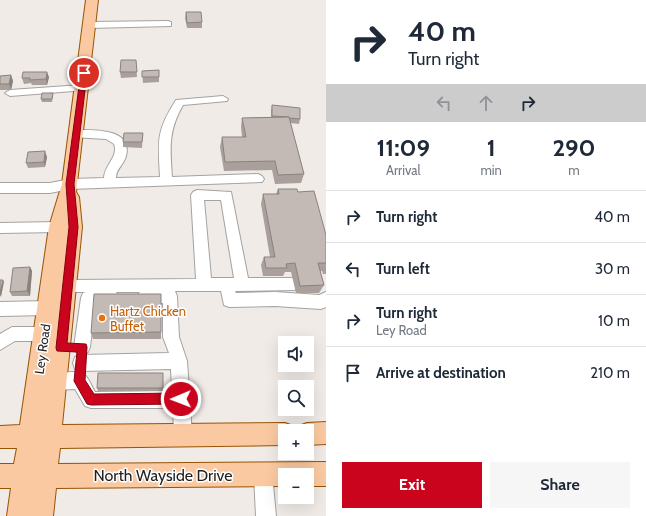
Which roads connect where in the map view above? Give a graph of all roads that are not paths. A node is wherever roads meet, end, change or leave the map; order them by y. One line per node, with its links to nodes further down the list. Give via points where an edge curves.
1 (92, 0): 3 (main road, Ley Road)
2 (168, 24): 3 (street)
3 (89, 25): 4 (main road, Ley Road)
4 (82, 88): 5 (street); 7 (main road, Ley Road)
5 (10, 93)
6 (223, 100): 9 (street, via 180,102 169,120 164,140)
7 (76, 134): 10 (street, via 109,135 117,139 120,144 120,157 111,168); 11 (main road, Ley Road)
8 (258, 179): 9 (street)
9 (166, 181): 10 (street)
10 (110, 182): 11 (street)
11 (70, 184): 12 (street, via 50,188); 13 (main road, Ley Road)
12 (0, 188)
13 (66, 227): 14 (street); 19 (main road, Ley Road); 22 (main road, Ley Road)
14 (0, 228)
15 (204, 284): 16 (street); 16 (street, via 197,196 228,195); 19 (street)
16 (234, 284): 17 (street); 20 (street, via 229,300)
17 (272, 284): 18 (street); 20 (street)
18 (294, 284)
19 (68, 286): 26 (main road, Ley Road)
20 (275, 299): 21 (street, via 321,302)
21 (326, 299)
22 (48, 308): 23 (street); 24 (main road, Ley Road)
23 (0, 309)
24 (45, 334): 25 (street, via 12,334); 36 (main road, Ley Road)
25 (0, 343)
26 (61, 348): 27 (street); 30 (main road, Ley Road)
27 (81, 355): 28 (street); 28 (street, via 88,298 170,296 171,337); 29 (street)
28 (179, 360): 31 (street)
29 (79, 381): 30 (street); 31 (street, via 91,400)
30 (57, 382): 36 (main road, Ley Road)
31 (181, 399): 35 (street)
32 (278, 434): 35 (main road)
33 (314, 434): 34 (main road)
34 (326, 434)
35 (183, 435): 36 (main road)
36 (40, 436): 37 (main road); 41 (main road, Ley Road)
37 (0, 437)
38 (263, 474): 39 (main road, North Wayside Drive); 41 (main road, North Wayside Drive); 44 (street)
39 (326, 474)
40 (0, 476): 41 (main road, North Wayside Drive)
41 (35, 476): 42 (main road, Ley Road); 43 (main road, Ley Road)
42 (19, 516)
43 (41, 516)
44 (266, 516)

